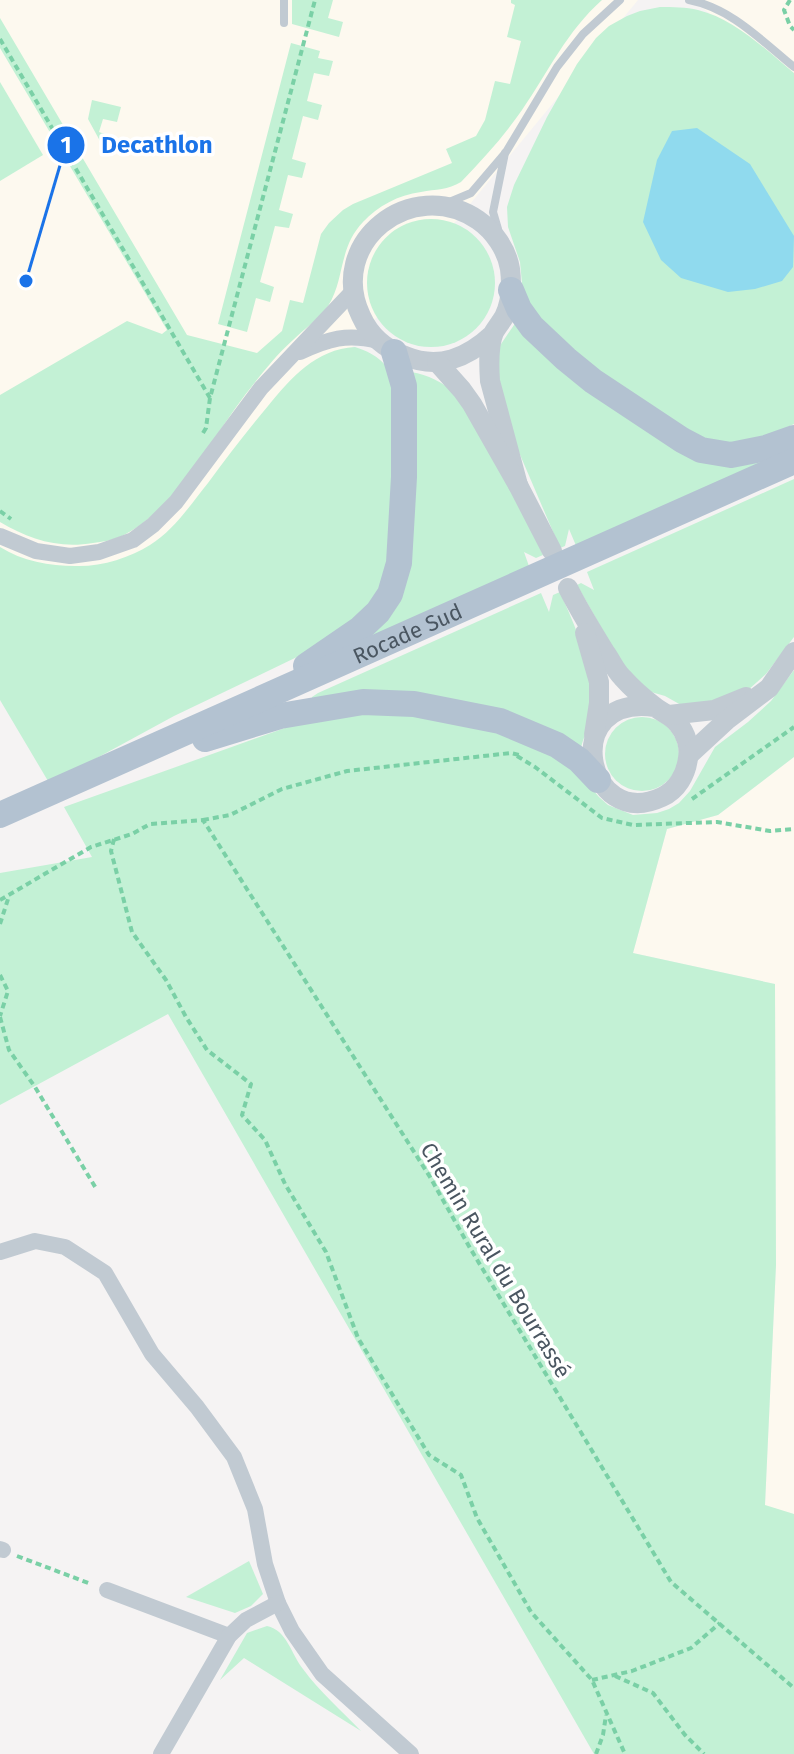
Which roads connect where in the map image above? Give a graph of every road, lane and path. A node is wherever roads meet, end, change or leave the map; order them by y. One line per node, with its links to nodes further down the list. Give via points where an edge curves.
1 (284, 0): 7 (lane)
2 (315, 0): 20 (path)
3 (620, 0): 4 (lane); 11 (lane, via 557,67)
4 (627, 0)
5 (689, 0): 10 (lane, via 728,14)
6 (790, 0): 8 (path, via 784,10)
7 (284, 23)
8 (794, 30)
9 (0, 39): 20 (path)
10 (794, 67)
11 (506, 152): 12 (lane, via 471,193); 13 (lane, via 493,212)
12 (443, 205): 13 (street, via 487,226); 14 (street, via 403,210 371,233 355,269)
13 (502, 245): 15 (street)
14 (354, 290): 17 (street, via 366,326); 18 (street)
15 (511, 290): 16 (street, via 506,314); 21 (main road, via 532,327 566,359 701,450 731,455)
16 (493, 334): 19 (street, via 477,349); 24 (street, via 490,381)
17 (386, 347): 18 (street, via 351,336); 19 (street, via 415,360); 33 (main road, via 404,386 399,563 390,594 360,629)
18 (291, 356): 27 (street, via 176,502 133,540 70,556 36,551)
19 (437, 362): 24 (street, via 472,404)
20 (210, 398): 22 (path)
21 (794, 438)
22 (199, 439)
23 (794, 461): 33 (main road, Rocade Sud)
24 (518, 485): 28 (street)
25 (0, 511): 26 (path)
26 (21, 525)
27 (0, 536)
28 (552, 551)
29 (568, 588): 30 (street)
30 (579, 610): 34 (street, via 620,676); 36 (street, via 599,682)
31 (794, 652): 32 (street)
32 (769, 688): 34 (street, via 714,710); 38 (street)
33 (248, 705): 40 (main road, Rocade Sud)
34 (662, 711): 36 (street, via 640,705 624,708 600,726); 38 (street, via 680,726)
35 (794, 727): 41 (path)
36 (593, 740): 39 (street)
37 (511, 753): 44 (path, via 347,771)
38 (689, 755): 39 (street, via 678,784 653,801 622,799)
39 (598, 780): 40 (main road, via 557,745 500,721 414,704 363,702 280,716)
40 (65, 786): 42 (main road, Rocade Sud)
41 (683, 806)
42 (11, 810)
43 (670, 815): 45 (path)
44 (203, 820): 46 (path, via 150,824); 57 (path, Chemin Rural du Bourrassé, via 430,1177 671,1582)
45 (658, 824)
46 (114, 839): 47 (path); 60 (path, via 111,851 132,932 207,1050 251,1084 242,1115 265,1140 326,1252 358,1338 429,1455 461,1475 477,1518 531,1612)
47 (10, 895): 48 (path); 49 (path)
48 (0, 900)
49 (0, 924)
50 (0, 975): 51 (path, via 8,991)
51 (0, 1017): 52 (path, via 9,1050)
52 (97, 1190)
53 (0, 1252): 56 (street, via 35,1241 65,1247 105,1273 152,1354 234,1457 255,1509)
54 (2, 1550): 55 (path)
55 (107, 1590): 58 (street)
56 (278, 1603): 58 (street); 64 (street, via 322,1674)
57 (720, 1623): 59 (path, via 691,1648); 61 (path, Chemin Rural du Bourrassé)
58 (229, 1636): 63 (street)
59 (614, 1675): 60 (path); 67 (path, via 653,1693)
60 (592, 1680): 62 (path)
61 (794, 1688)
62 (607, 1712): 65 (path); 66 (path)
63 (161, 1754)
64 (411, 1754)
65 (596, 1754)
66 (625, 1754)
67 (704, 1754)

